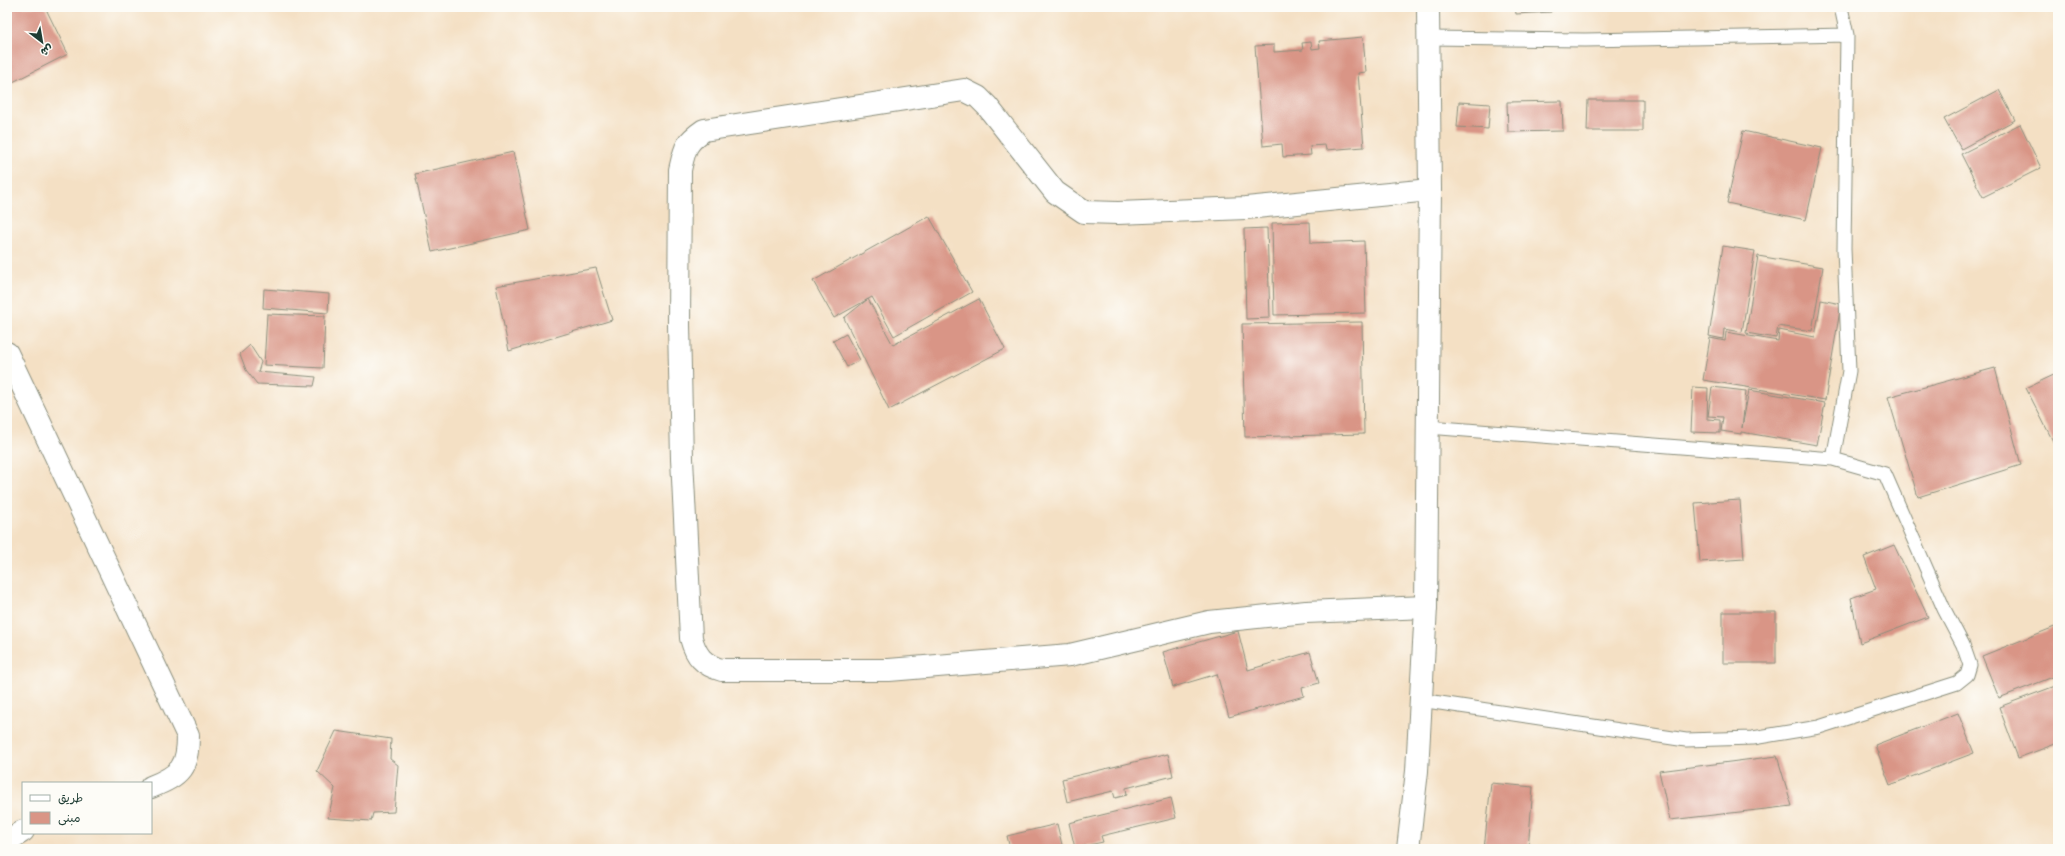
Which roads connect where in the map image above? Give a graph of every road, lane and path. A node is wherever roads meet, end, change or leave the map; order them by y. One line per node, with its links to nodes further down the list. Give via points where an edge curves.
1 (1428, 7): 4 (street)
2 (1841, 7): 3 (lane)
3 (1847, 35): 4 (lane, via 1585,40); 8 (lane, via 1844,249 1849,370)
4 (1428, 38): 5 (street)
5 (1430, 190): 7 (street); 9 (street, via 1246,208 1126,213 1084,212 1055,192 987,106 978,97 964,90 704,130 690,139 680,170 681,435 691,638 701,661 711,667 722,670 889,670 1062,656 1209,622 1306,612)
6 (7, 353): 11 (street, via 188,736 188,755 181,770)
7 (1428, 427): 8 (lane); 9 (street)
8 (1833, 459): 10 (lane, via 1885,474 1970,665 1967,675 1957,683 1819,727 1753,738 1686,740)
9 (1426, 607): 10 (street)
10 (1420, 700): 14 (street, via 1417,770)
11 (152, 786)
12 (22, 832): 13 (street)
13 (7, 841)
14 (1408, 849)

